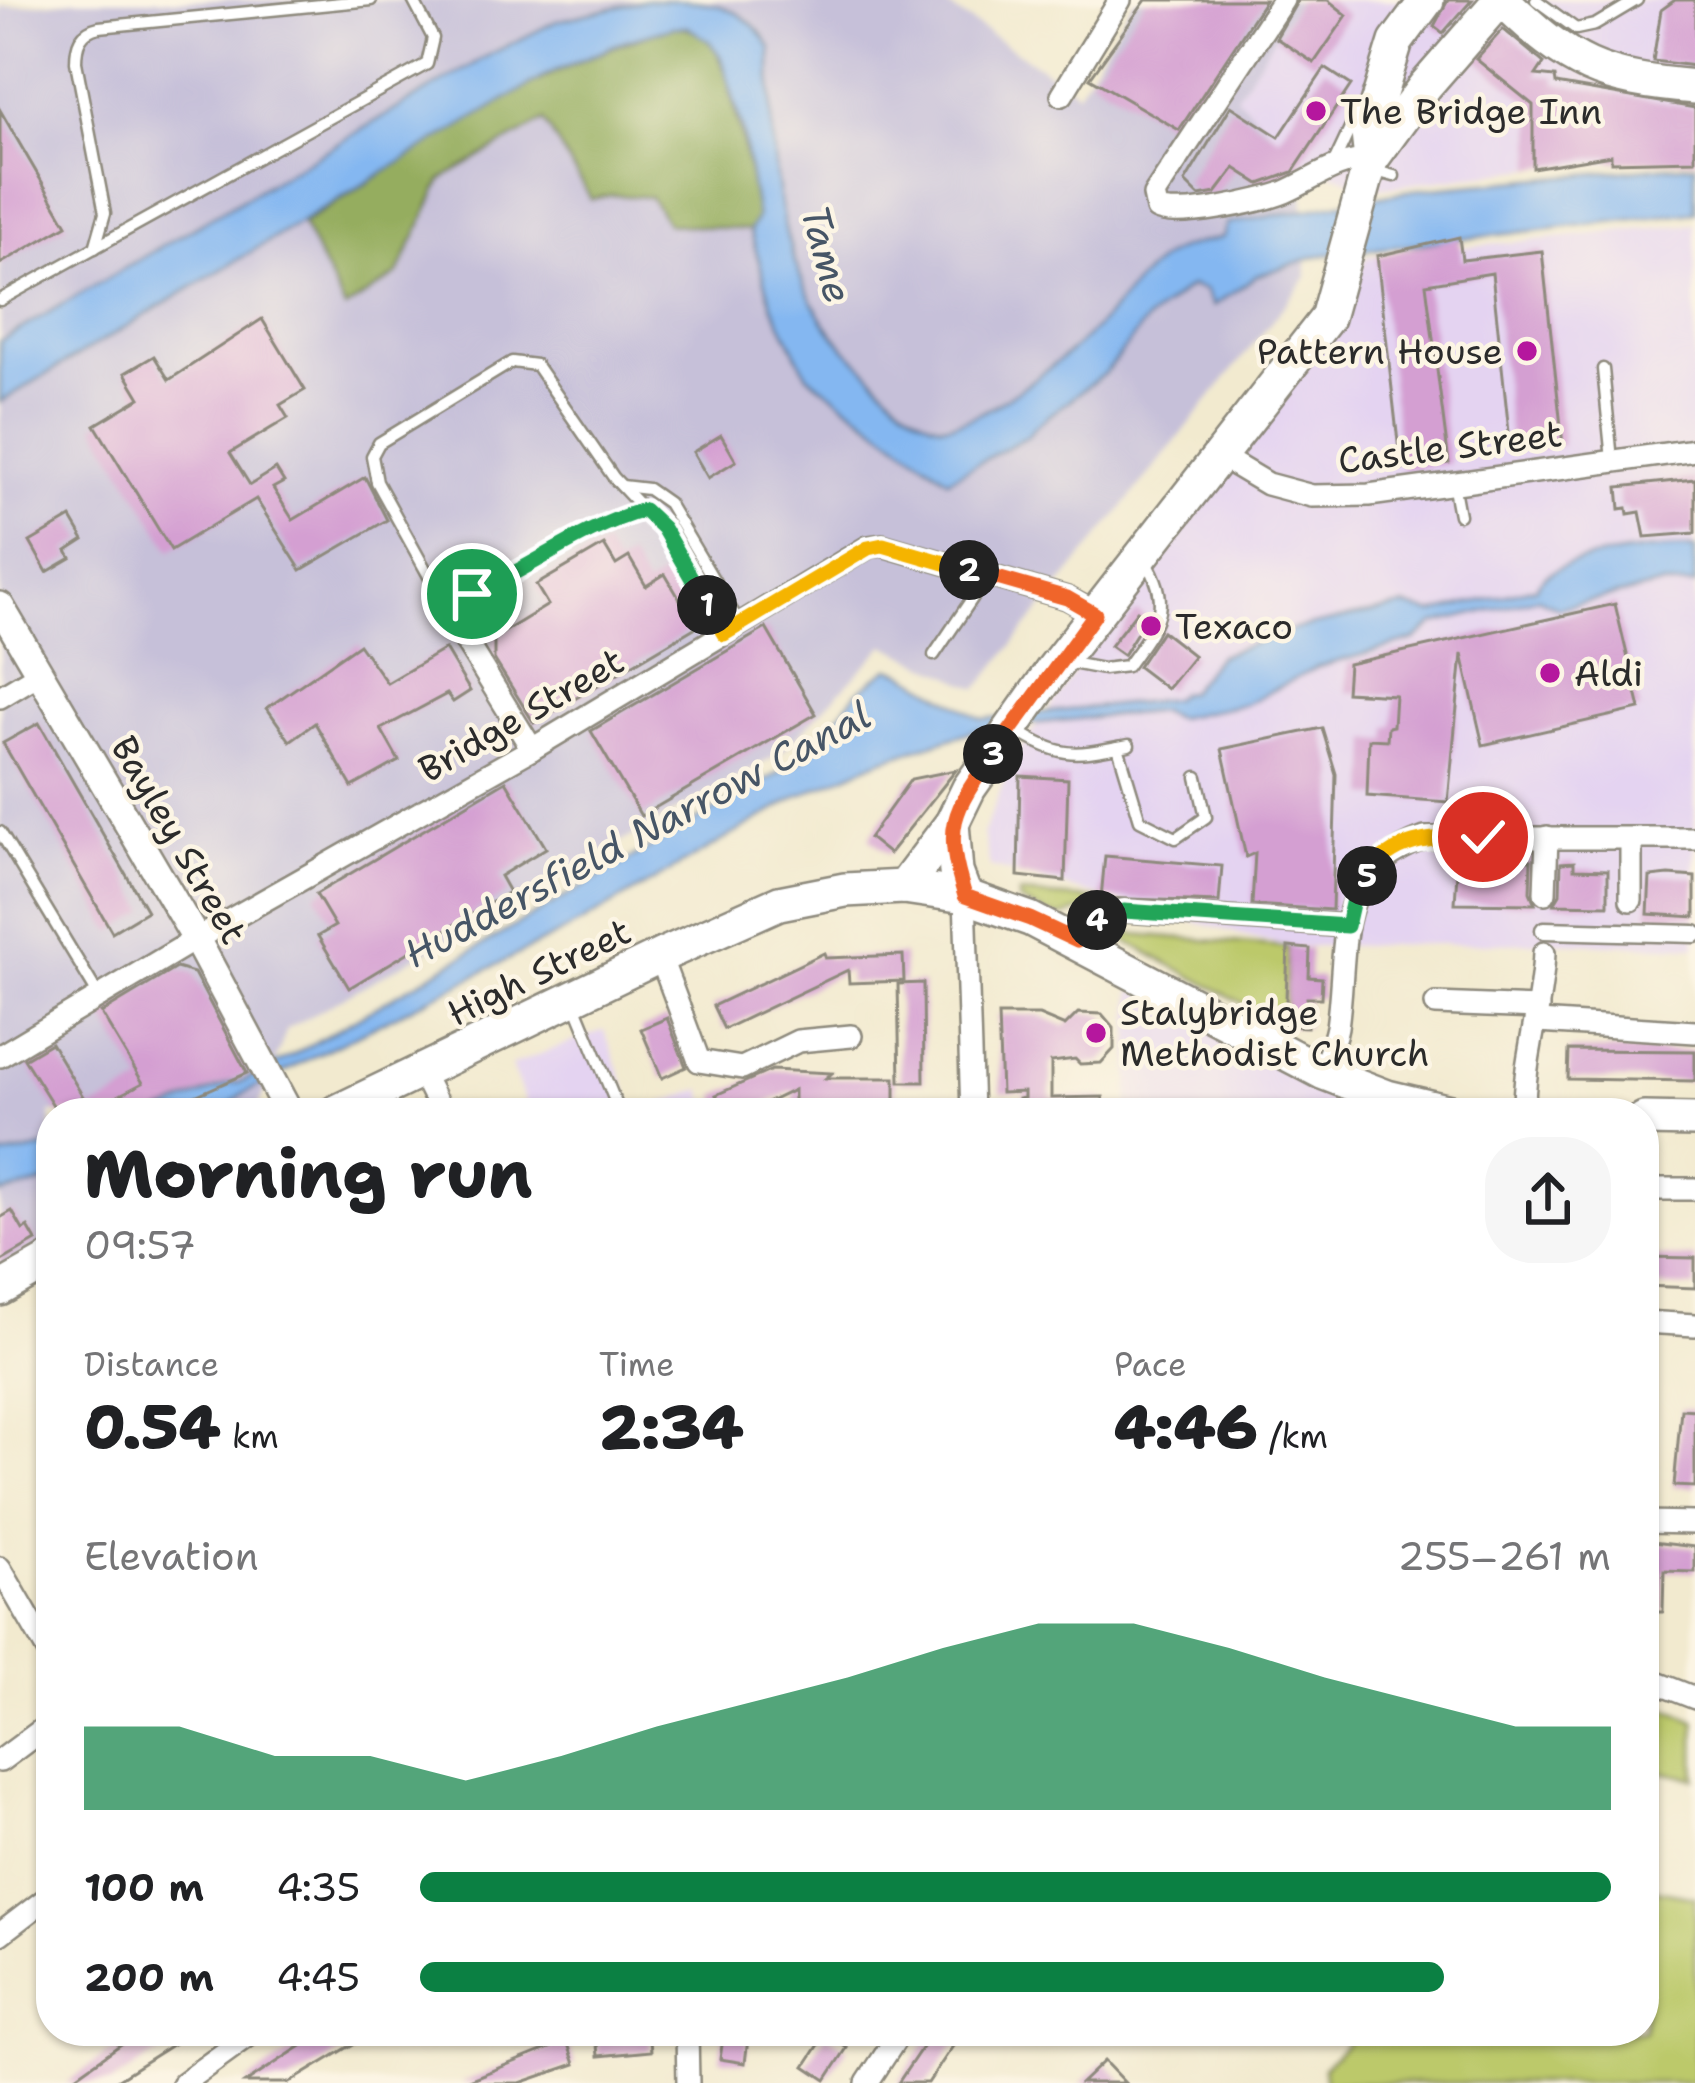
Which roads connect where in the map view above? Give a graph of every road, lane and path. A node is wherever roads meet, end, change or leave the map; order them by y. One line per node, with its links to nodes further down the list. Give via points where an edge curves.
1 (371, 0): 14 (lane, via 100,27 81,36 76,62 104,213)
2 (413, 0): 14 (lane, via 433,38 427,64)
3 (1120, 0): 11 (street)
4 (1282, 0): 12 (street, via 1154,195 1157,209 1185,213 1282,193)
5 (1426, 0): 9 (main road, via 1396,42)
6 (1501, 0): 10 (main road, via 1580,63); 13 (main road)
7 (1535, 0): 8 (lane, via 1576,29)
8 (1637, 0)
9 (1384, 81): 12 (lane, via 1370,83); 13 (main road, via 1367,133)
10 (1695, 88)
11 (1062, 95)
12 (1331, 168): 13 (street, via 1345,161)
13 (1374, 175): 18 (main road, via 1328,318)
14 (95, 248): 15 (lane)
15 (0, 300)
16 (1603, 369): 19 (lane)
17 (1695, 450): 19 (street, Castle Street)
18 (1220, 456): 20 (street, Castle Street, via 1267,484 1312,496); 24 (main road)
19 (1612, 460): 20 (street, Castle Street)
20 (1453, 483): 23 (lane)
21 (622, 486): 22 (lane); 22 (lane, via 526,361 379,443 372,456 377,482 440,596 452,601); 29 (lane, via 648,489 668,503)
22 (644, 510): 29 (lane)
23 (1459, 515)
24 (1142, 555): 27 (main road); 31 (lane, via 1162,588 1158,618 1127,666)
25 (988, 575): 27 (street, Bridge Street); 29 (street, Bridge Street, via 883,545 868,548); 30 (lane)
26 (0, 606): 32 (street, Bayley Street)
27 (1095, 614): 31 (main road)
28 (455, 624): 35 (street)
29 (732, 629): 35 (street, Bridge Street)
30 (934, 655)
31 (1060, 660): 34 (main road)
32 (40, 673): 33 (street); 48 (street, Bayley Street)
33 (0, 697)
34 (1013, 730): 36 (lane, via 1059,753 1123,746 1140,820 1176,838 1206,817); 37 (main road)
35 (532, 748): 48 (street, Bridge Street)
36 (1197, 777)
37 (952, 823): 42 (main road); 44 (main road)
38 (0, 832): 52 (lane)
39 (1547, 837): 41 (street); 43 (street); 46 (street, via 1424,838 1396,848 1354,895)
40 (1695, 838): 41 (street)
41 (1631, 839): 45 (street)
42 (904, 887): 44 (main road); 51 (main road, High Street, via 779,903)
43 (1545, 892)
44 (965, 896): 49 (main road); 65 (street)
45 (1631, 900)
46 (1347, 926): 49 (street, via 1124,911 1092,922); 59 (street, via 1336,1033)
47 (1695, 934): 50 (street)
48 (196, 939): 52 (street, Bridge Street); 61 (street, Bayley Street)
49 (1077, 941): 59 (main road)
50 (1544, 941): 55 (street)
51 (661, 956): 53 (main road, High Street); 57 (street, via 699,1061 742,1068 798,1041)
52 (99, 996): 58 (street, Bridge Street)
53 (572, 999): 60 (main road, High Street); 64 (lane)
54 (1436, 1004): 55 (street)
55 (1538, 1015): 56 (street); 67 (street)
56 (1695, 1032)
57 (851, 1036)
58 (0, 1056)
59 (1322, 1072): 66 (main road)
60 (422, 1073): 62 (main road, High Street); 63 (street)
61 (281, 1098)
62 (367, 1098)
63 (434, 1098)
64 (614, 1098)
65 (972, 1098)
66 (1391, 1098)
67 (1524, 1098)
68 (1659, 1119): 69 (main road)
69 (1695, 1120)
70 (1660, 1189): 71 (street)
71 (1695, 1189)
72 (36, 1269): 73 (main road)
73 (0, 1289)
74 (1659, 1323): 75 (street)
75 (1695, 1325)
76 (1659, 1522): 77 (street)
77 (1695, 1522)
78 (0, 1568): 79 (street)
79 (36, 1631)
80 (1659, 1684): 81 (street)
81 (1695, 1698)
82 (36, 1734): 83 (street)
83 (0, 1761)
84 (36, 1906): 85 (street)
85 (0, 1934)
86 (234, 2046): 89 (street)
87 (687, 2046): 90 (street)
88 (891, 2046): 91 (street)
89 (183, 2083)
90 (688, 2083)
91 (867, 2083)

